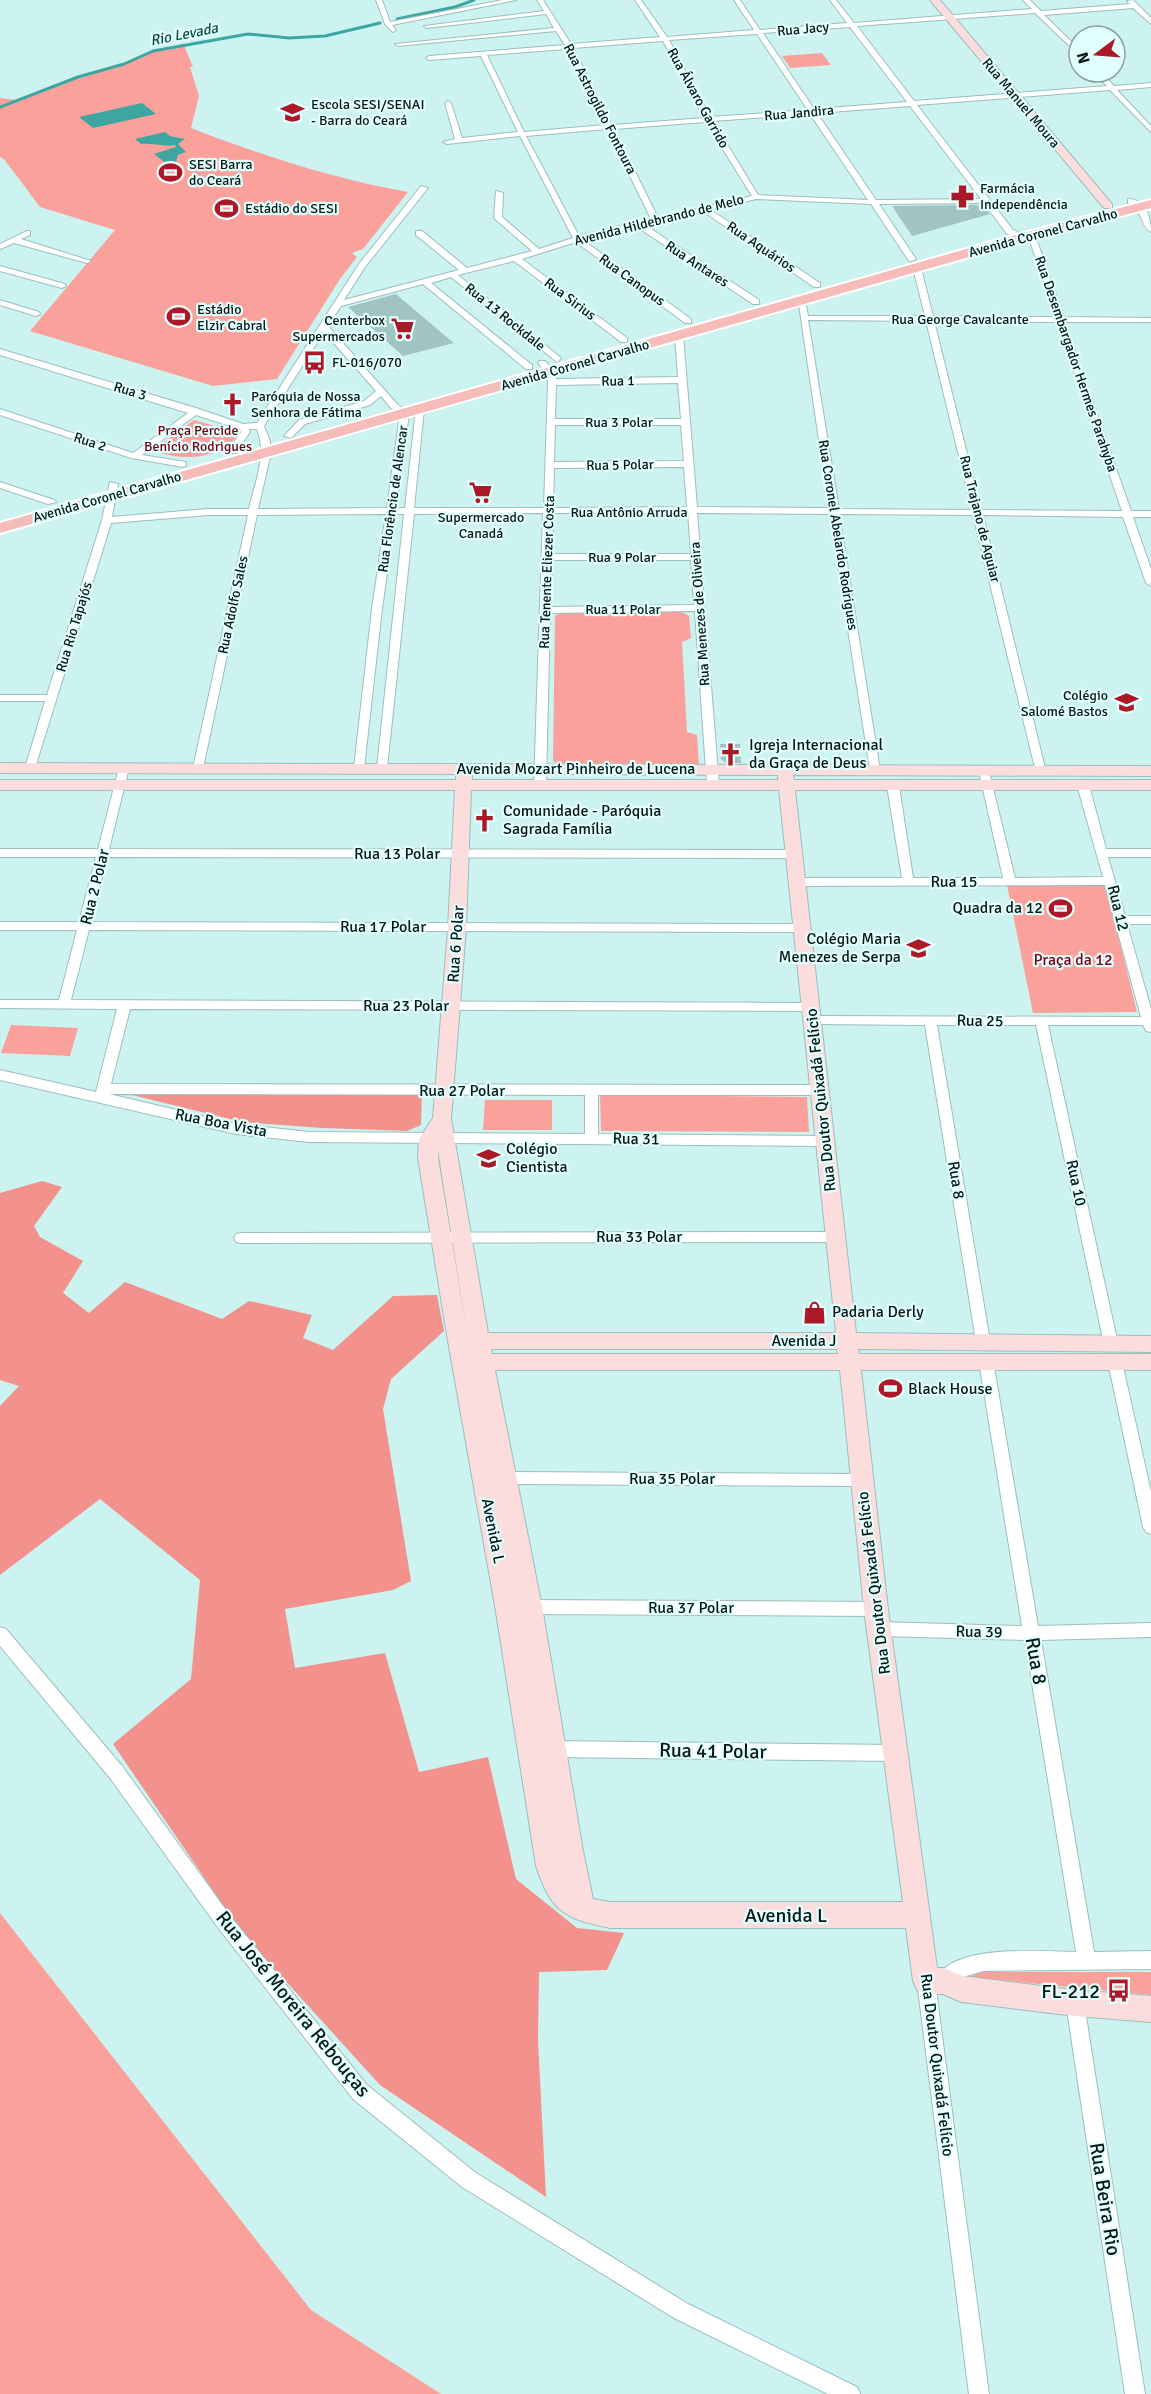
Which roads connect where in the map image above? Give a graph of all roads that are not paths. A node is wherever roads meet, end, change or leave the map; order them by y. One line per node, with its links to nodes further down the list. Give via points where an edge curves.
1 (379, 0): 2 (street, via 390,27)
2 (513, 0)
3 (540, 0): 12 (street, Rua Astrogildo Fontoura)
4 (638, 0): 20 (street, Rua Álvaro Garrido)
5 (737, 0): 19 (street)
6 (833, 0): 16 (street)
7 (935, 0): 14 (street, Rua Manuel Moura)
8 (1026, 0): 13 (street)
9 (1066, 0): 11 (street)
10 (1135, 4): 11 (street, Rua Jacy); 15 (street)
11 (1076, 10): 13 (street, Rua Jacy)
12 (549, 12): 17 (street); 18 (street, Rua Astrogildo Fontoura)
13 (1038, 12): 14 (street, Rua Jacy); 21 (street)
14 (950, 17): 16 (street, Rua Jacy); 29 (street, Rua Manuel Moura)
15 (1151, 22)
16 (852, 25): 19 (street, Rua Jacy); 31 (street)
17 (427, 26)
18 (559, 29): 22 (street); 23 (street, Rua Astrogildo Fontoura)
19 (759, 32): 20 (street, Rua Jacy); 32 (street)
20 (664, 39): 23 (street, Rua Jacy); 33 (street, Rua Álvaro Garrido)
21 (1067, 42)
22 (398, 44)
23 (569, 46): 24 (street, Rua Jacy); 34 (street, Rua Astrogildo Fontoura)
24 (483, 54): 25 (street, Rua Jacy); 36 (street)
25 (429, 58)
26 (1109, 84): 28 (street)
27 (1151, 85): 28 (street, Rua Jandira)
28 (1113, 88): 29 (street, Rua Jandira); 35 (street)
29 (1014, 95): 31 (street, Rua Jandira); 46 (street, Rua Manuel Moura)
30 (448, 103): 37 (street)
31 (913, 104): 32 (street, Rua Jandira); 43 (street)
32 (813, 112): 33 (street, Rua Jandira); 44 (street)
33 (709, 121): 34 (street, Rua Jandira); 42 (street, Rua Álvaro Garrido)
34 (609, 128): 36 (street, Rua Jandira); 48 (street, Rua Astrogildo Fontoura)
35 (1151, 130)
36 (521, 134): 37 (street, Rua Jandira); 55 (street)
37 (459, 140): 38 (street, Rua Jandira)
38 (447, 142)
39 (424, 188): 71 (street, via 362,267)
40 (499, 193): 58 (street, via 498,218)
41 (1151, 195): 45 (main road, Avenida Coronel Carvalho)
42 (756, 196): 44 (street, Avenida Hildebrando de Melo); 47 (street, Avenida Hildebrando de Melo)
43 (987, 201): 44 (street, Avenida Hildebrando de Melo); 52 (street)
44 (872, 202): 61 (street)
45 (1141, 204): 46 (main road, Avenida Coronel Carvalho); 50 (street); 54 (main road, Avenida Coronel Carvalho)
46 (1108, 206): 52 (main road, Avenida Coronel Carvalho)
47 (705, 209): 48 (street, Avenida Hildebrando de Melo); 66 (street, Rua Aquários)
48 (656, 221): 49 (street, Avenida Hildebrando de Melo)
49 (639, 225): 55 (street, Avenida Hildebrando de Melo); 70 (street, Rua Antares)
50 (1151, 230)
51 (27, 232): 56 (street)
52 (1010, 232): 54 (street, Rua Desembargador Hermes Parahyba); 61 (main road, Avenida Coronel Carvalho)
53 (419, 233): 63 (street)
54 (1024, 237): 61 (main road, Avenida Coronel Carvalho); 75 (street, Rua Desembargador Hermes Parahyba, via 1033,240)
55 (577, 239): 58 (street, Avenida Hildebrando de Melo); 77 (street, Rua Canopus)
56 (14, 240): 57 (street); 60 (street)
57 (0, 248)
58 (538, 252): 59 (street, Avenida Hildebrando de Melo)
59 (516, 258): 63 (street, Avenida Hildebrando de Melo); 80 (street, Rua Sirius)
60 (87, 261)
61 (914, 263): 66 (main road, Avenida Coronel Carvalho); 68 (main road, Avenida Coronel Carvalho); 74 (street, Rua Trajano de Aguiar)
62 (0, 267): 67 (street)
63 (465, 271): 64 (street, Avenida Hildebrando de Melo)
64 (452, 274): 65 (street, Avenida Hildebrando de Melo); 82 (street, Rua 13 Rockdale)
65 (425, 282): 71 (street, Avenida Hildebrando de Melo); 82 (street, Rua 13 Rockdale)
66 (817, 285): 70 (main road, Avenida Coronel Carvalho)
67 (62, 286)
68 (801, 300): 73 (street, Rua Coronel Abelardo Rodrigues); 79 (main road, Avenida Coronel Carvalho)
69 (0, 302): 72 (street)
70 (756, 302): 77 (main road, Avenida Coronel Carvalho)
71 (339, 304): 78 (street)
72 (36, 314)
73 (804, 318): 74 (street, Rua George Cavalcante); 109 (street, Rua Coronel Abelardo Rodrigues)
74 (928, 319): 75 (street, Rua George Cavalcante); 110 (street, Rua Trajano de Aguiar)
75 (1062, 319): 76 (street, Rua George Cavalcante); 111 (street, Rua Desembargador Hermes Parahyba)
76 (1151, 320)
77 (688, 321): 80 (main road, Avenida Coronel Carvalho)
78 (323, 325): 84 (street, Rua Florêncio de Alencar); 85 (street)
79 (679, 335): 82 (main road, Avenida Coronel Carvalho); 83 (street, Rua Menezes de Oliveira)
80 (624, 340): 82 (main road, Avenida Coronel Carvalho)
81 (0, 352): 88 (street, Rua 3)
82 (546, 369): 83 (street, Rua 1); 86 (main road, Avenida Coronel Carvalho); 87 (main road, Avenida Coronel Carvalho); 90 (street, Rua Tenente Eliezer Costa)
83 (683, 380): 91 (street, Rua Menezes de Oliveira)
84 (381, 392): 87 (street, Rua Florêncio de Alencar); 94 (street, Avenida Coronel Carvalho, via 368,403 302,422)
85 (272, 406): 92 (street); 93 (street)
86 (420, 409): 87 (main road, Avenida Coronel Carvalho); 105 (street, Rua Florêncio de Alencar)
87 (399, 410): 94 (main road, Avenida Coronel Carvalho); 95 (main road, Avenida Coronel Carvalho); 104 (street, Rua Florêncio de Alencar)
88 (196, 411): 93 (street, Rua 3); 97 (street)
89 (0, 412): 97 (street, Rua 2)
90 (551, 422): 91 (street, Rua 3 Polar); 100 (street, Rua Tenente Eliezer Costa)
91 (686, 422): 99 (street, Rua Menezes de Oliveira)
92 (260, 426): 93 (street, Rua 3); 95 (street)
93 (243, 428): 96 (street, via 246,432)
94 (288, 436): 95 (main road, Avenida Coronel Carvalho)
95 (266, 447): 96 (main road, Avenida Coronel Carvalho); 102 (main road, Avenida Coronel Carvalho); 107 (street, Rua Adolfo Sales)
96 (233, 451): 98 (main road, Avenida Coronel Carvalho)
97 (134, 456): 98 (street, Rua 2)
98 (183, 464): 102 (main road, Avenida Coronel Carvalho)
99 (689, 464): 100 (street, Rua 5 Polar); 108 (street, Rua Menezes de Oliveira)
100 (551, 465): 106 (street, Rua Tenente Eliezer Costa)
101 (0, 485): 103 (street)
102 (112, 490): 103 (main road, Avenida Coronel Carvalho); 114 (street, Rua Rio Tapajós); 115 (main road, Avenida Coronel Carvalho)
103 (51, 502): 113 (main road, Avenida Coronel Carvalho)
104 (392, 511): 105 (street, Rua Antônio Arruda); 107 (street, Rua Antônio Arruda); 127 (street, Rua Florêncio de Alencar)
105 (409, 511): 106 (street, Rua Antônio Arruda); 128 (street, Rua Florêncio de Alencar)
106 (549, 511): 108 (street, Rua Antônio Arruda); 116 (street, Rua Tenente Eliezer Costa)
107 (252, 512): 114 (street, Rua Antônio Arruda); 126 (street, Rua Adolfo Sales)
108 (693, 512): 109 (street, Rua Antônio Arruda); 117 (street, Rua Menezes de Oliveira)
109 (835, 512): 110 (street, Rua Antônio Arruda); 129 (street, Rua Coronel Abelardo Rodrigues)
110 (979, 514): 111 (street, Rua Antônio Arruda); 131 (street, Rua Trajano de Aguiar)
111 (1128, 514): 112 (street, Rua Antônio Arruda); 118 (street, Rua Desembargador Hermes Parahyba)
112 (1151, 514)
113 (0, 516)
114 (108, 520): 122 (street, Rua Rio Tapajós)
115 (0, 528)
116 (548, 557): 117 (street, Rua 9 Polar); 120 (street, Rua Tenente Eliezer Costa)
117 (696, 557): 119 (street, Rua Menezes de Oliveira)
118 (1151, 583)
119 (699, 608): 120 (street, Rua 11 Polar); 133 (street, Rua Menezes de Oliveira)
120 (546, 610): 132 (street, Rua Tenente Eliezer Costa)
121 (0, 698): 122 (street)
122 (52, 699): 124 (street, Rua Rio Tapajós)
123 (0, 768): 124 (street, Avenida Mozart Pinheiro de Lucena)
124 (30, 768): 125 (street, Avenida Mozart Pinheiro de Lucena)
125 (124, 768): 126 (street, Avenida Mozart Pinheiro de Lucena); 138 (street, Rua 2 Polar)
126 (198, 768): 127 (street, Avenida Mozart Pinheiro de Lucena)
127 (358, 768): 128 (street, Avenida Mozart Pinheiro de Lucena)
128 (382, 768): 134 (street, Avenida Mozart Pinheiro de Lucena)
129 (875, 770): 135 (street, Avenida Mozart Pinheiro de Lucena); 136 (street, Avenida Mozart Pinheiro de Lucena)
130 (1151, 771): 131 (street, Avenida Mozart Pinheiro de Lucena)
131 (1041, 772): 136 (street, Avenida Mozart Pinheiro de Lucena)
132 (540, 777): 133 (street, Avenida Mozart Pinheiro de Lucena); 134 (street, Avenida Mozart Pinheiro de Lucena)
133 (712, 777): 135 (street, Avenida Mozart Pinheiro de Lucena)
134 (464, 778): 138 (street, Avenida Mozart Pinheiro de Lucena); 146 (street, Rua 6 Polar)
135 (786, 778): 141 (street, Avenida Mozart Pinheiro de Lucena); 147 (street, Rua Doutor Quixadá Felício)
136 (986, 779): 139 (street, Avenida Mozart Pinheiro de Lucena); 141 (street, Avenida Mozart Pinheiro de Lucena); 148 (street)
137 (0, 785): 138 (street, Avenida Mozart Pinheiro de Lucena)
138 (119, 785): 143 (street, Rua 2 Polar)
139 (1083, 785): 140 (street, Avenida Mozart Pinheiro de Lucena); 144 (street, Rua 12)
140 (1151, 785)
141 (893, 786): 151 (street)
142 (0, 853): 143 (street, Rua 13 Polar)
143 (104, 853): 146 (street, Rua 13 Polar); 155 (street, Rua 2 Polar)
144 (1103, 853): 145 (street); 149 (street, Rua 12)
145 (1151, 853)
146 (461, 855): 147 (street, Rua 13 Polar); 156 (street, Rua 6 Polar)
147 (795, 855): 150 (street, Rua Doutor Quixadá Felício)
148 (1010, 881): 149 (street, Rua 15); 151 (street, Rua 15)
149 (1111, 881): 152 (street, Rua 12)
150 (797, 882): 151 (street, Rua 15); 157 (street, Rua Doutor Quixadá Felício)
151 (908, 882)
152 (1121, 920): 153 (street); 158 (street, Rua 12)
153 (1151, 920)
154 (0, 926): 155 (street, Rua 17 Polar)
155 (85, 926): 156 (street, Rua 17 Polar); 160 (street, Rua 2 Polar)
156 (457, 928): 157 (street, Rua 17 Polar); 161 (street, Rua 6 Polar)
157 (802, 928): 163 (street, Rua Doutor Quixadá Felício)
158 (1145, 992): 166 (street, Rua 12)
159 (0, 1004): 160 (street, Rua 23 Polar)
160 (64, 1005): 162 (street, Rua 23 Polar)
161 (452, 1006): 162 (street, Rua 23 Polar); 163 (street, Rua 23 Polar); 169 (street, Rua 6 Polar)
162 (124, 1007): 171 (street)
163 (812, 1014): 164 (street, Rua 25); 168 (street, Rua Doutor Quixadá Felício)
164 (930, 1020): 165 (street, Rua 25); 180 (street, Rua 8)
165 (1041, 1021): 166 (street, Rua 25); 182 (street, Rua 10)
166 (1150, 1026)
167 (0, 1076): 171 (street, Rua Boa Vista)
168 (820, 1090): 170 (street, Rua 27 Polar); 174 (street, Rua Doutor Quixadá Felício)
169 (446, 1091): 170 (street, Rua 27 Polar); 171 (street, Rua 27 Polar); 172 (street, Rua 6 Polar)
170 (591, 1091): 173 (street)
171 (103, 1093): 172 (street, Rua Boa Vista, via 236,1130 309,1137)
172 (439, 1132): 173 (street, Rua 31); 175 (street, Avenida L, via 428,1158)
173 (592, 1138): 174 (street, Rua 31)
174 (826, 1141): 176 (street, Rua Doutor Quixadá Felício)
175 (452, 1237): 176 (street, Rua 33 Polar); 177 (street, Rua 33 Polar); 181 (street, Avenida L)
176 (836, 1237): 179 (street, Rua Doutor Quixadá Felício)
177 (241, 1238)
178 (1151, 1344): 182 (street, Avenida J)
179 (848, 1351): 180 (street, Avenida J); 181 (street, Avenida J); 185 (street, Rua Doutor Quixadá Felício)
180 (985, 1351): 182 (street, Avenida J); 191 (street, Rua 8)
181 (470, 1352): 184 (street, Avenida L)
182 (1113, 1353): 183 (street, Avenida J); 186 (street, Rua 10)
183 (1151, 1362)
184 (493, 1478): 185 (street, Rua 35 Polar); 187 (street, Avenida L); 188 (street, Avenida L)
185 (862, 1480): 189 (street, Rua Doutor Quixadá Felício)
186 (1151, 1527)
187 (507, 1606): 188 (street, Rua 37 Polar); 193 (street, Avenida L)
188 (530, 1607): 189 (street, Rua 37 Polar); 194 (street, Avenida L)
189 (878, 1619): 191 (street, Rua 39); 195 (street, Rua Doutor Quixadá Felício)
190 (1151, 1630): 191 (street, Rua 39)
191 (1031, 1633): 198 (street, Rua 8)
192 (0, 1634): 203 (street, Rua José Moreira Rebouças, via 116,1772 225,1923 360,2092 469,2180 681,2311)
193 (531, 1748): 194 (street, Rua 41 Polar); 196 (street, Avenida L, via 553,1880 563,1896)
194 (553, 1749): 195 (street, Rua 41 Polar); 196 (street, Avenida L)
195 (896, 1753): 197 (street, Rua Doutor Quixadá Felício)
196 (583, 1910): 197 (street, Avenida L, via 610,1915)
197 (917, 1915): 200 (street, Rua Doutor Quixadá Felício)
198 (1086, 1960): 199 (street); 200 (street, via 982,1962)
199 (1151, 1960)
200 (935, 1981): 201 (street, via 961,1989); 204 (street, Rua Doutor Quixadá Felício)
201 (1075, 2003): 202 (street); 205 (street, Rua Beira Rio)
202 (1151, 2009)
203 (850, 2394)
204 (979, 2394)
205 (1135, 2394)

